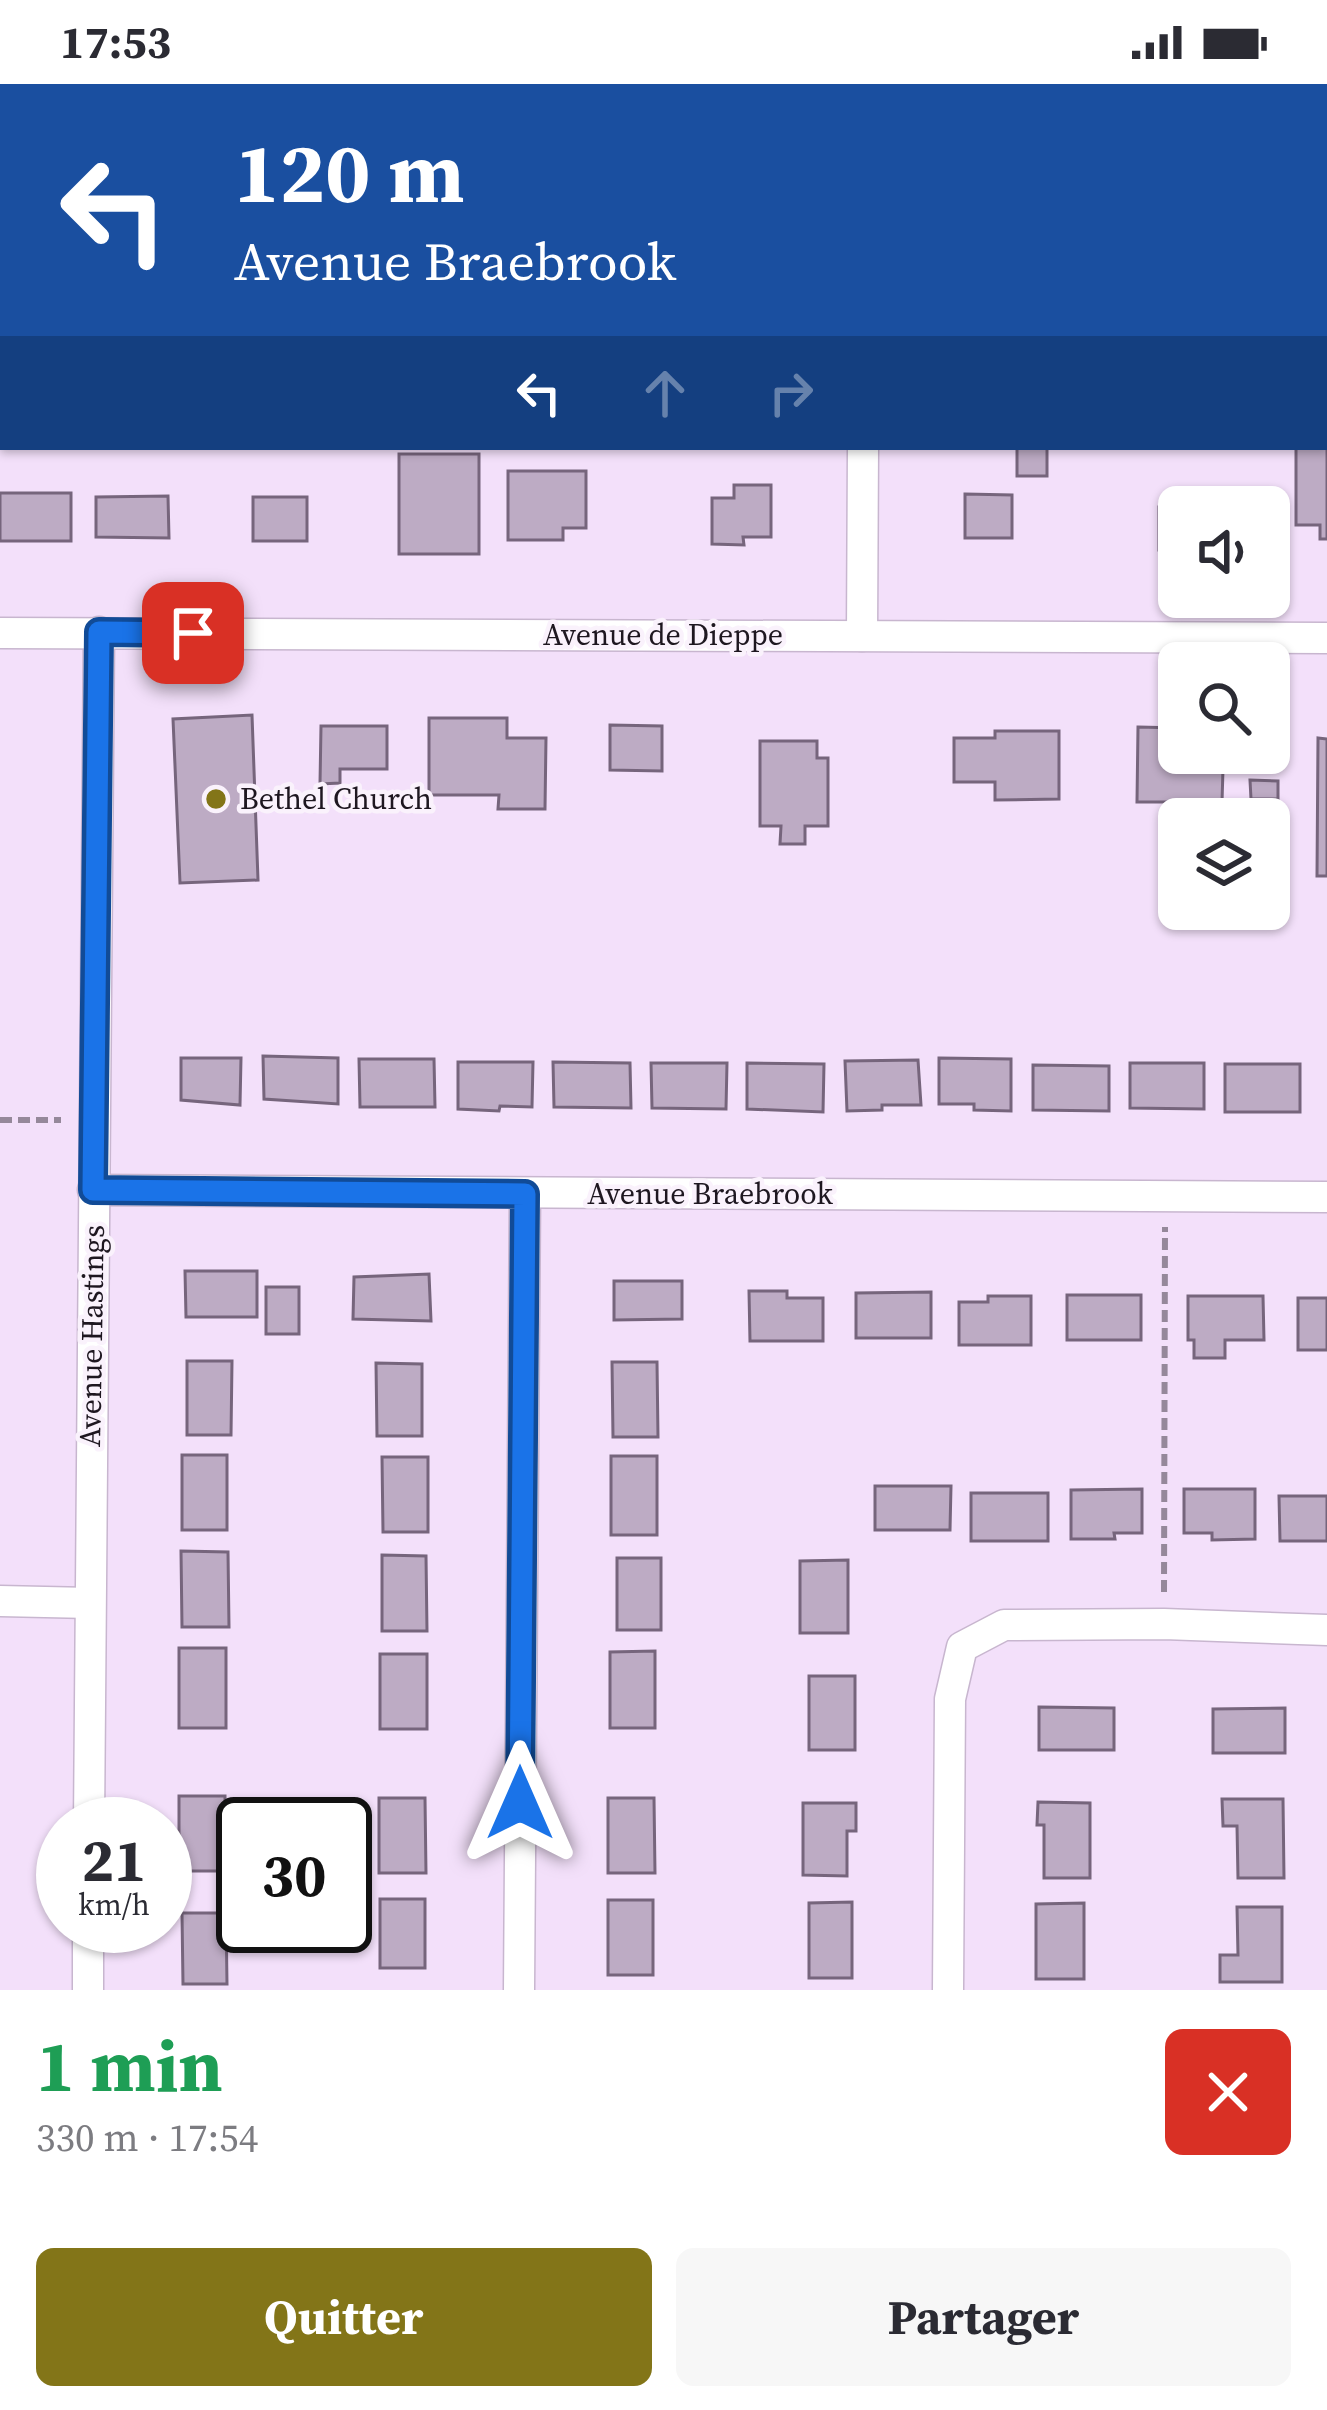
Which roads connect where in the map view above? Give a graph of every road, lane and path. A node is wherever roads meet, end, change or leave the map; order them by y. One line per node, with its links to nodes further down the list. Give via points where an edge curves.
1 (863, 450): 4 (street)
2 (99, 632): 3 (street, Avenue de Dieppe); 4 (street, Avenue de Dieppe); 8 (street, Avenue Hastings)
3 (0, 633)
4 (862, 636): 5 (street, Avenue de Dieppe)
5 (1327, 638)
6 (0, 1120): 7 (path)
7 (65, 1120)
8 (93, 1190): 9 (street, Avenue Braebrook); 13 (street, Avenue Hastings)
9 (525, 1194): 10 (street, Avenue Braebrook); 19 (street)
10 (1327, 1197)
11 (1165, 1225): 14 (path)
12 (0, 1600): 13 (street)
13 (89, 1603): 16 (street, Avenue Hastings)
14 (1164, 1607)
15 (1327, 1630): 20 (street, via 1004,1625 962,1647 950,1699)
16 (88, 1797)
17 (88, 1953): 18 (street)
18 (88, 1990)
19 (519, 1990)
20 (948, 1990)

